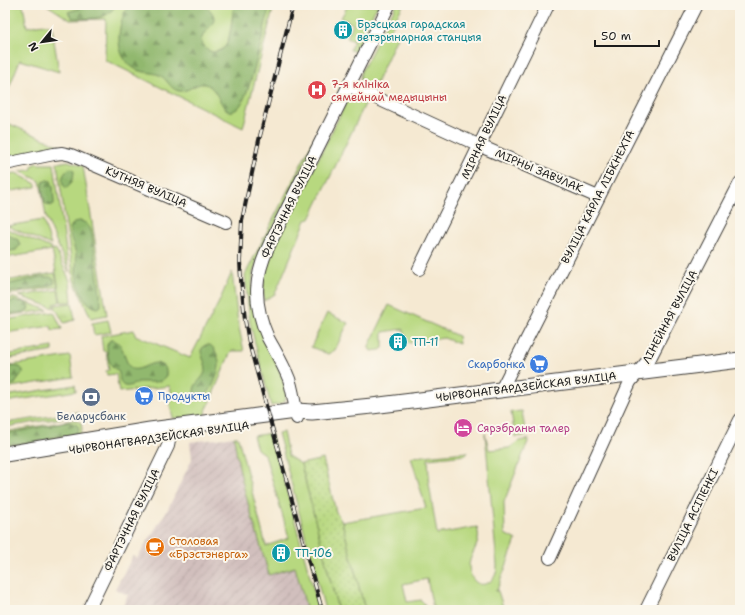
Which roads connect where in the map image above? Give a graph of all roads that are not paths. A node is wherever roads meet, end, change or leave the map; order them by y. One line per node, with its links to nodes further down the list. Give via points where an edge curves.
1 (389, 5): 4 (street, ФАРТЭЧНАЯ ВУЛІЦА)
2 (548, 5): 5 (street, МІРНАЯ ВУЛІЦА)
3 (696, 5): 8 (street, ВУЛІЦА КАРЛА ЛІБКНЕХТА)
4 (350, 86): 5 (street, МІРНЫ ЗАВУЛАК); 14 (street, ФАРТЭЧНАЯ ВУЛІЦА, via 264,255 257,278 261,316 289,379)
5 (478, 146): 8 (street, МІРНЫ ЗАВУЛАК); 10 (street, МІРНАЯ ВУЛІЦА)
6 (5, 164): 9 (street, КУТНЯЯ ВУЛІЦА, via 54,154 75,156)
7 (740, 183): 12 (street, ЛІНЕЙНАЯ ВУЛІЦА, via 650,358)
8 (598, 197): 13 (street, ВУЛІЦА КАРЛА ЛІБКНЕХТА)
9 (226, 222)
10 (419, 269)
11 (740, 360): 12 (main road, ЧЫРВОНАГВАРДЗЕЙСКАЯ ВУЛІЦА)
12 (639, 372): 13 (main road, ЧЫРВОНАГВАРДЗЕЙСКАЯ ВУЛІЦА); 19 (street, ЛІНЕЙНАЯ ВУЛІЦА, via 630,382)
13 (501, 390): 14 (main road, ЧЫРВОНАГВАРДЗЕЙСКАЯ ВУЛІЦА)
14 (296, 414): 16 (main road, ЧЫРВОНАГВАРДЗЕЙСКАЯ ВУЛІЦА)
15 (740, 420): 21 (street, ВУЛІЦА АСІПЕНКІ)
16 (170, 432): 17 (main road, ЧЫРВОНАГВАРДЗЕЙСКАЯ ВУЛІЦА, via 131,432); 18 (main road, ЧЫРВОНАГВАРДЗЕЙСКАЯ ВУЛІЦА); 20 (street, ФАРТЭЧНАЯ ВУЛІЦА, via 168,446)
17 (5, 454)
18 (5, 462)
19 (550, 558)
20 (88, 610)
21 (646, 610)

